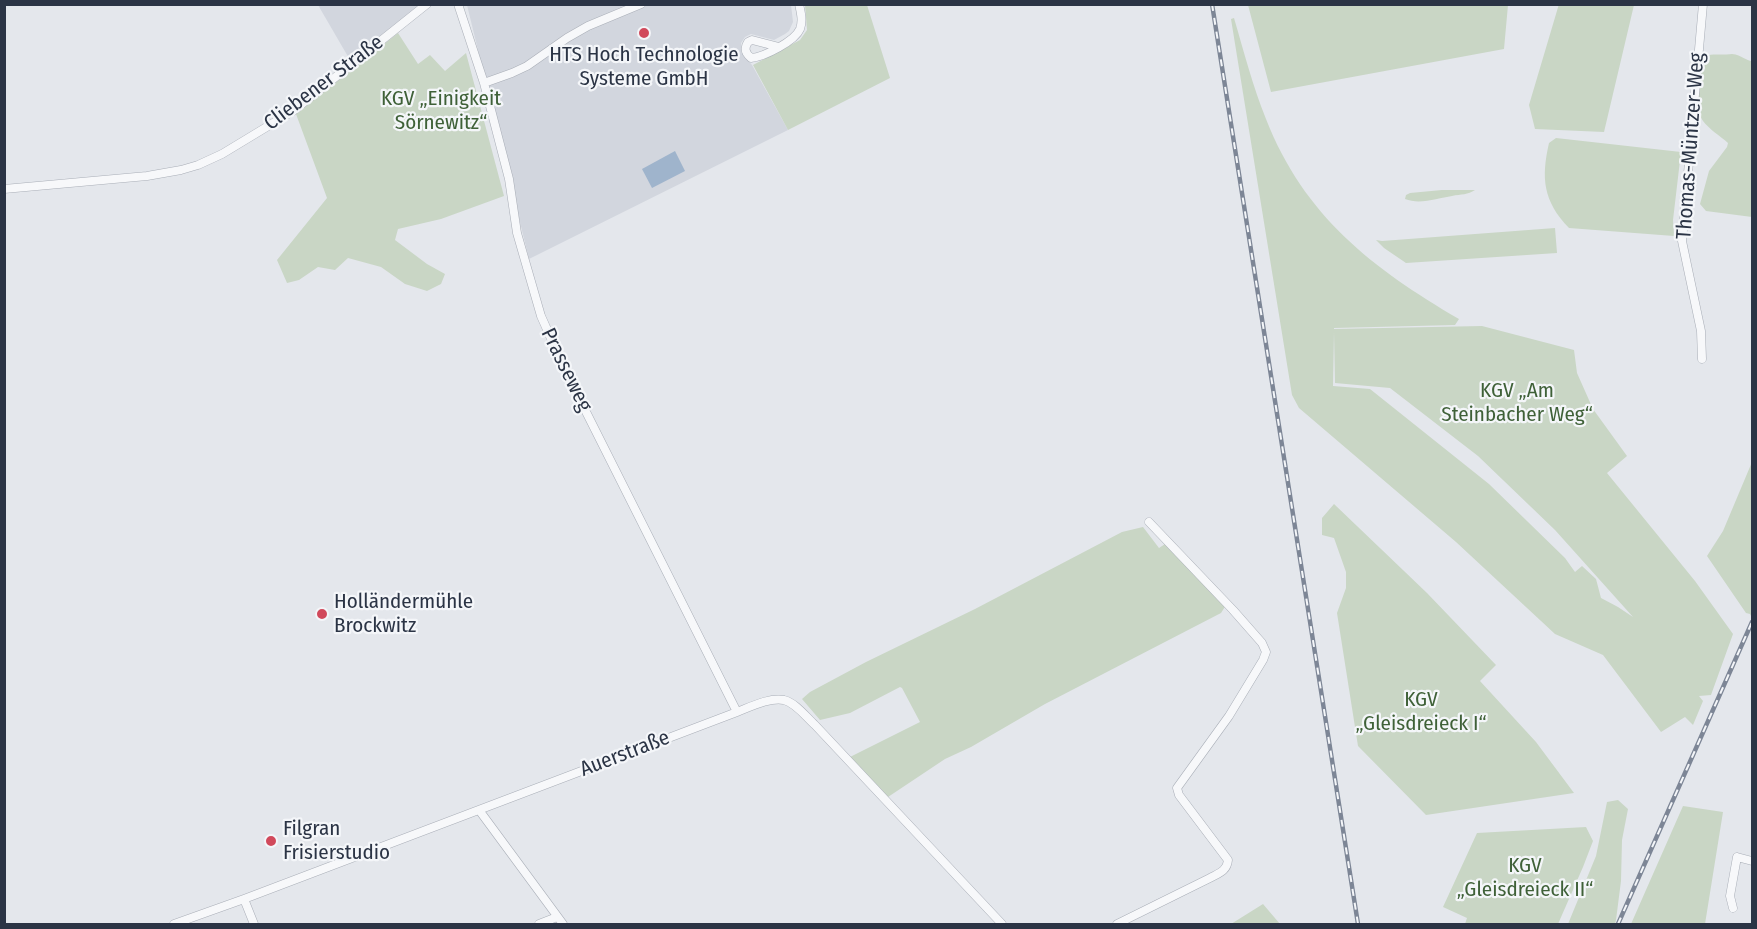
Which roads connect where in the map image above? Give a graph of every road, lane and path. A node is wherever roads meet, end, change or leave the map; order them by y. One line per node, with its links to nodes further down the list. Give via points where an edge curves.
1 (427, 4): 8 (street, Cliebener Straße, via 293,111 198,165 147,176)
2 (458, 4): 7 (street, Prasseweg)
3 (640, 4): 7 (street, via 567,38 527,66)
4 (799, 4): 6 (street, via 799,32)
5 (1703, 4): 9 (street, Thomas-Müntzer-Weg, via 1682,241 1701,331)
6 (779, 47)
7 (484, 83): 11 (street, Prasseweg, via 509,179 517,233 541,316)
8 (4, 189)
9 (1702, 358)
10 (1149, 522): 21 (street, via 1227,603 1266,652 1229,716 1177,788 1228,860 1225,870)
11 (737, 712): 12 (street, Auerstraße); 20 (street, Auerstraße, via 770,701 784,700 794,705)
12 (479, 810): 14 (street, Auerstraße); 16 (street)
13 (1752, 861): 15 (street, via 1737,857 1730,896)
14 (244, 899): 17 (street, Auerstraße); 18 (street)
15 (1733, 908)
16 (560, 921): 19 (street)
17 (174, 924)
18 (254, 924)
19 (539, 924)
20 (1002, 924)
21 (1117, 924)

